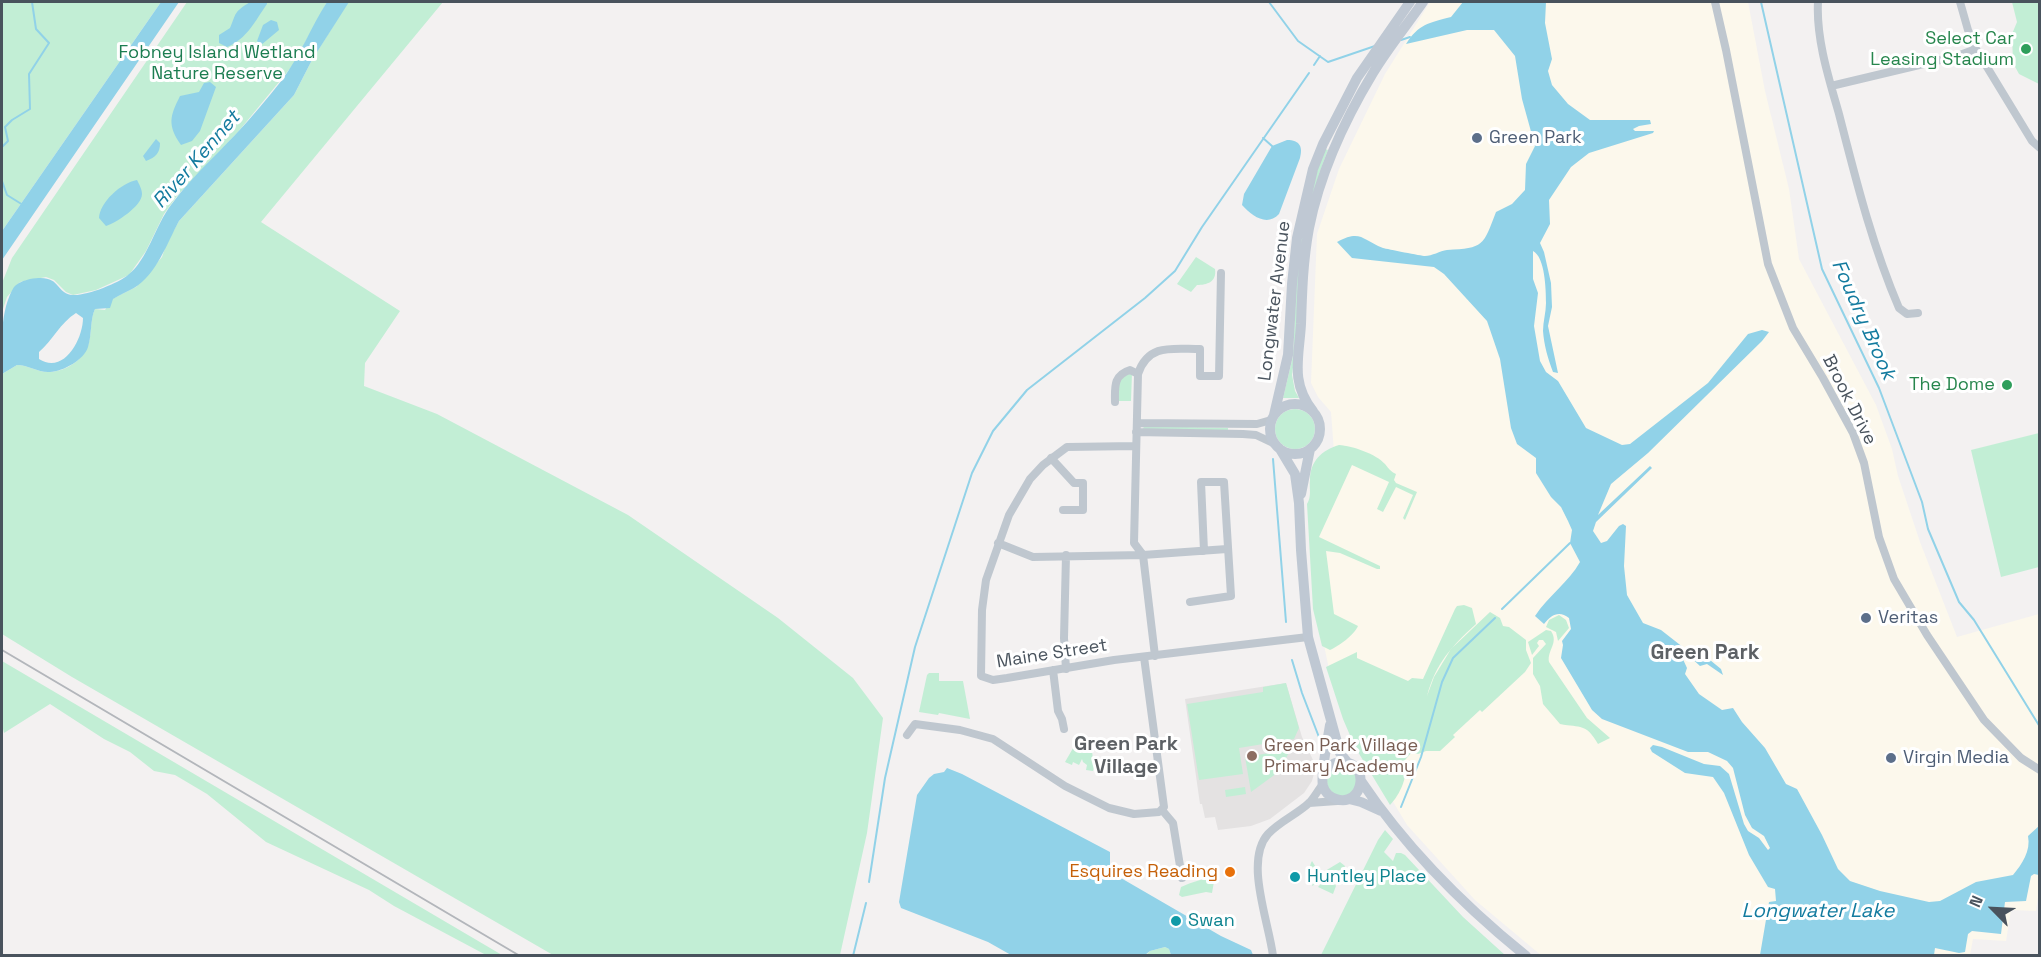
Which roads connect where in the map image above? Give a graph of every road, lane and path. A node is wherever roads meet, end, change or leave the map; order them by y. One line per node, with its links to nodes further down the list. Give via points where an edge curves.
1 (1410, 2): 14 (street, Longwater Avenue, via 1365,65 1323,144 1306,193 1293,268 1288,355)
2 (1423, 2): 13 (street, Longwater Avenue, via 1367,84 1334,149 1317,196 1302,284 1298,382)
3 (1715, 2): 38 (street, Brook Drive, via 1768,264 1793,328 1853,433 1864,463 1879,537 1894,579 1984,720 2020,758)
4 (1818, 2): 7 (street, via 1818,25)
5 (1959, 2): 6 (street)
6 (1976, 49): 7 (street); 8 (street)
7 (1831, 86): 10 (street, via 1883,268 1902,311)
8 (2040, 148)
9 (1221, 273): 11 (street, via 1219,376 1200,376 1200,349 1154,352 1143,361)
10 (1918, 313)
11 (1138, 374): 12 (street, via 1130,370 1118,377); 15 (street)
12 (1114, 402)
13 (1313, 411): 14 (street, via 1294,403 1284,406); 19 (street, via 1320,432)
14 (1273, 417): 15 (street, via 1257,424); 18 (street, via 1270,432)
15 (1137, 423): 16 (street)
16 (1136, 432): 17 (street); 18 (street, via 1250,435)
17 (1136, 446): 20 (street, Maine Street, via 1067,447); 27 (street, via 1134,543)
18 (1278, 447): 19 (street, via 1294,454); 21 (street, via 1295,474)
19 (1310, 449): 21 (street)
20 (1051, 458): 22 (street, via 1074,483 1083,483 1083,510); 23 (street, Maine Street, via 1019,496)
21 (1299, 503): 29 (street)
22 (1063, 510)
23 (998, 543): 26 (street, via 1033,557); 33 (street, Maine Street, via 986,580 982,610 981,676 993,680)
24 (1227, 549): 25 (street); 25 (street, via 1224,482 1201,482); 28 (street, via 1231,596)
25 (1204, 551): 27 (street)
26 (1066, 555): 27 (street); 32 (street)
27 (1143, 555): 30 (street)
28 (1190, 602)
29 (1308, 637): 30 (street, Maine Street); 34 (street)
30 (1155, 656): 31 (street, Maine Street)
31 (1144, 657): 32 (street, Maine Street); 43 (street)
32 (1066, 669): 33 (street, Maine Street)
33 (1053, 670): 35 (street)
34 (1330, 720): 37 (street, via 1340,753); 39 (street)
35 (1064, 729)
36 (907, 735): 43 (street, via 915,723 983,735 1065,786 1109,808 1134,814)
37 (1348, 763): 39 (street, via 1333,764); 40 (street, via 1358,770)
38 (2040, 770)
39 (1323, 779): 41 (street, via 1328,795); 42 (street)
40 (1362, 781): 41 (street, via 1358,793); 44 (street)
41 (1344, 800): 42 (street); 44 (street)
42 (1309, 803): 46 (street, via 1268,834 1259,851 1259,880)
43 (1162, 810): 45 (street, via 1173,823)
44 (1381, 811): 47 (street, via 1449,888)
45 (1182, 878)
46 (1273, 956)
47 (1526, 956)

